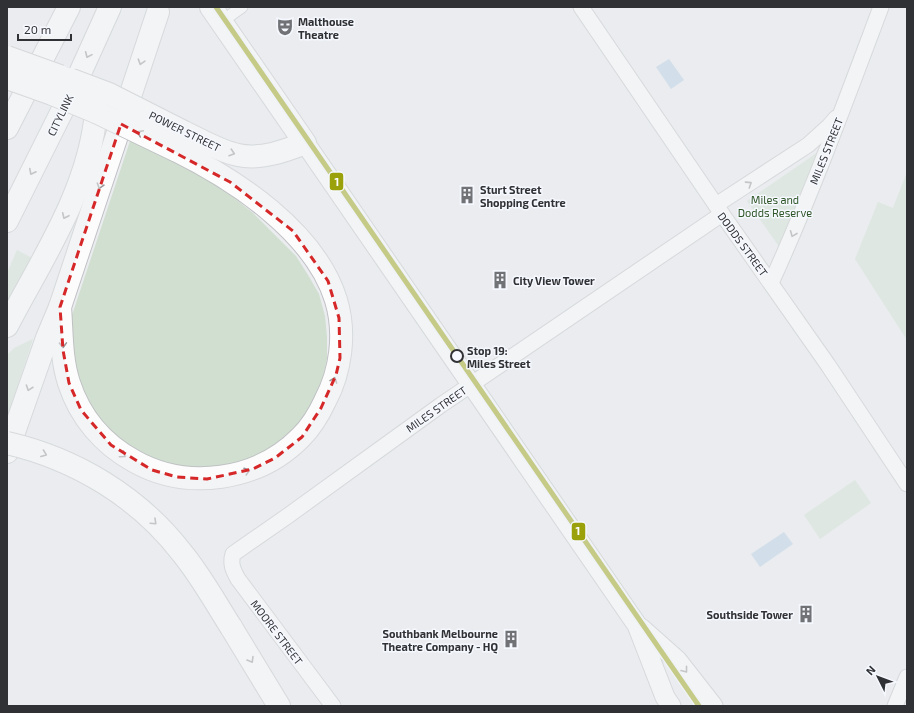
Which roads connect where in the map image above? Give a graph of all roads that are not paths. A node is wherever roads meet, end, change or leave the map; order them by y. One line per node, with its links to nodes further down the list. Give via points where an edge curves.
1 (69, 7): 13 (main road)
2 (110, 7): 17 (main road, CITYLINK, one-way to 17, via 72,91)
3 (242, 7): 7 (street)
4 (581, 7): 16 (street, DODDS STREET)
5 (881, 7): 11 (street, MILES STREET)
6 (158, 12): 19 (main road, one-way to 19)
7 (216, 14): 15 (main road)
8 (7, 57): 9 (main road, POWER STREET, bridge)
9 (64, 77): 12 (main road, bridge, via 92,96); 14 (main road, POWER STREET, bridge, via 109,94)
10 (7, 78): 12 (main road, bridge)
11 (844, 107): 16 (street, MILES STREET, one-way to 11, via 808,145 829,126); 18 (street, MILES STREET, one-way to 18)
12 (96, 112): 14 (main road, one-way to 12, bridge); 20 (main road, one-way to 20, via 90,146 67,212)
13 (7, 128)
14 (180, 141): 15 (main road, POWER STREET, one-way to 15, via 246,156 270,154); 19 (main road, one-way to 14, via 64,362 69,383 81,410 95,430 111,446 138,464 184,478 207,479 236,474 275,458 302,437 311,425 330,391 340,358 339,318 328,281 308,249 281,220 204,164)
15 (305, 143): 21 (street)
16 (719, 209): 18 (street, DODDS STREET); 21 (street, MILES STREET)
17 (7, 221)
18 (771, 283): 24 (street, DODDS STREET)
19 (60, 306): 23 (main road, one-way to 23)
20 (7, 326)
21 (471, 384): 25 (street, MILES STREET); 26 (street)
22 (7, 443): 28 (main road, one-way to 28, bridge, via 30,448 90,474 114,488 161,528 200,578)
23 (7, 452)
24 (907, 482)
25 (233, 554): 29 (street, MOORE STREET, via 232,568 238,579)
26 (637, 625): 30 (street); 31 (street, one-way to 31, via 677,660)
27 (907, 677): 32 (street)
28 (279, 706)
29 (332, 706)
30 (670, 706)
31 (713, 706)
32 (895, 706)

